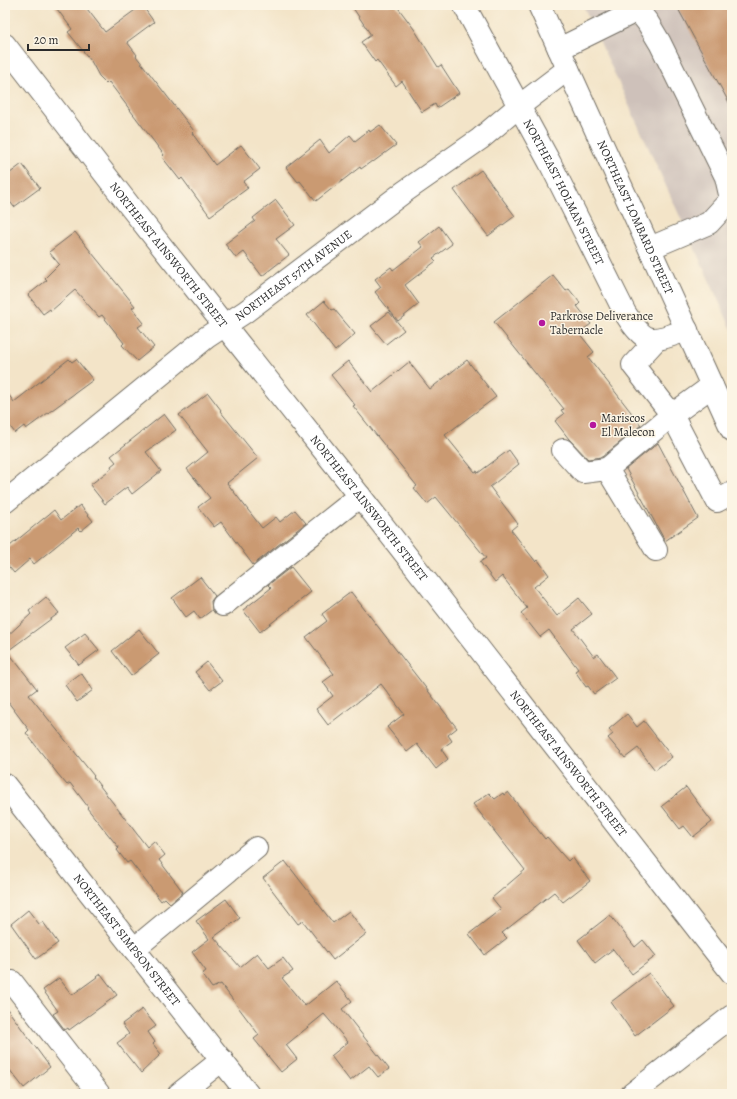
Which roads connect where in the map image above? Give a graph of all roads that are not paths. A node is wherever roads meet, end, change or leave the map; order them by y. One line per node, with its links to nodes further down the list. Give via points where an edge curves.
1 (464, 5): 7 (street, NORTHEAST HOLMAN STREET)
2 (538, 5): 5 (street, NORTHEAST LOMBARD STREET)
3 (637, 7): 5 (street); 8 (street, via 660,43 726,176 731,199 709,223)
4 (5, 45): 9 (street, NORTHEAST AINSWORTH STREET)
5 (559, 49): 6 (street, NORTHEAST LOMBARD STREET)
6 (568, 69): 7 (street, NORTHEAST 57TH AVENUE); 8 (street, NORTHEAST LOMBARD STREET)
7 (518, 107): 9 (street, NORTHEAST 57TH AVENUE, via 480,139 404,192); 11 (street, NORTHEAST HOLMAN STREET, via 550,163 624,313 645,338)
8 (650, 248): 10 (street, NORTHEAST LOMBARD STREET)
9 (224, 326): 18 (street, NORTHEAST AINSWORTH STREET); 19 (street, NORTHEAST 57TH AVENUE, via 158,376)
10 (687, 330): 11 (street); 12 (street, NORTHEAST LOMBARD STREET)
11 (655, 341): 13 (street, via 633,365)
12 (712, 386): 13 (street); 14 (street, NORTHEAST LOMBARD STREET)
13 (672, 415): 16 (street); 17 (street, via 717,501)
14 (732, 430)
15 (563, 450): 16 (street, via 583,472)
16 (607, 469): 20 (street)
17 (732, 493)
18 (360, 496): 21 (street); 25 (street, NORTHEAST AINSWORTH STREET)
19 (5, 502)
20 (656, 550)
21 (224, 605)
22 (5, 785): 24 (street, NORTHEAST SIMPSON STREET)
23 (256, 848): 24 (street)
24 (134, 949): 28 (street, NORTHEAST SIMPSON STREET)
25 (732, 973)
26 (12, 982): 29 (street)
27 (732, 1016): 32 (street)
28 (222, 1060): 30 (street); 31 (street, NORTHEAST SIMPSON STREET)
29 (99, 1094)
30 (179, 1094)
31 (248, 1094)
32 (632, 1094)

